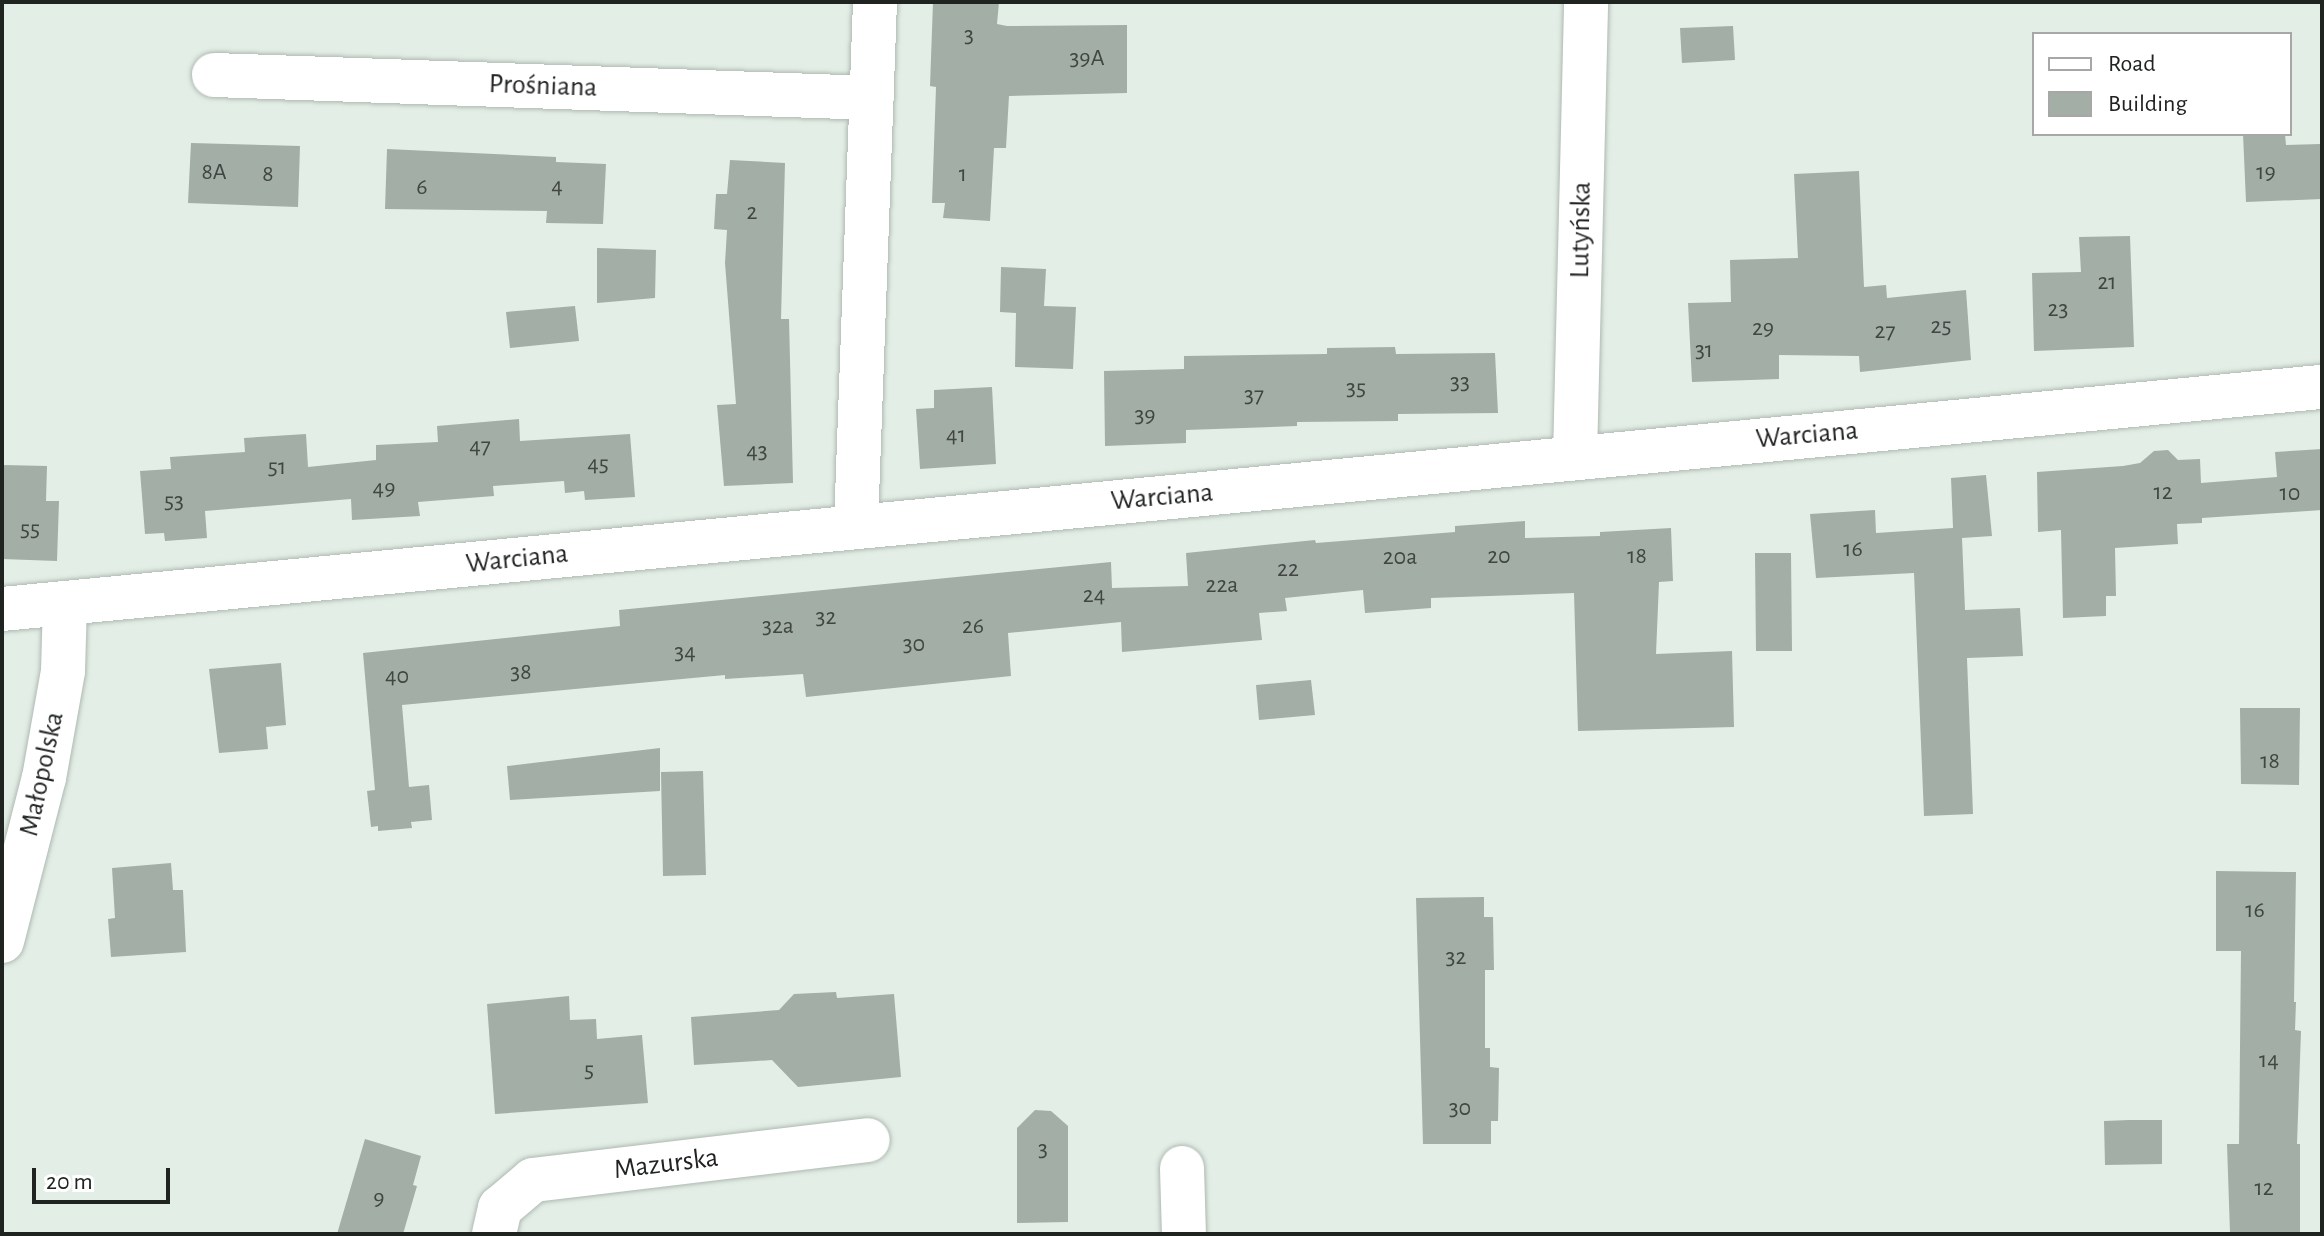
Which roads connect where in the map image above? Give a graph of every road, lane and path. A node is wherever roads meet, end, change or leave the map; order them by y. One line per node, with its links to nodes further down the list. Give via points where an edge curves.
1 (875, 2): 4 (street)
2 (1586, 2): 6 (street, Lutyńska)
3 (214, 75): 4 (street, Prośniana)
4 (872, 98): 7 (street)
5 (2322, 387): 6 (street, Warciana)
6 (1575, 457): 7 (street, Warciana)
7 (856, 525): 8 (street, Warciana)
8 (65, 605): 9 (street, Warciana); 10 (street, Małopolska, via 63,671 44,778)
9 (2, 609)
10 (2, 941)
11 (868, 1140): 13 (street, Mazurska, via 533,1180 500,1208)
12 (1182, 1168): 14 (street)
13 (494, 1234)
14 (1184, 1234)

